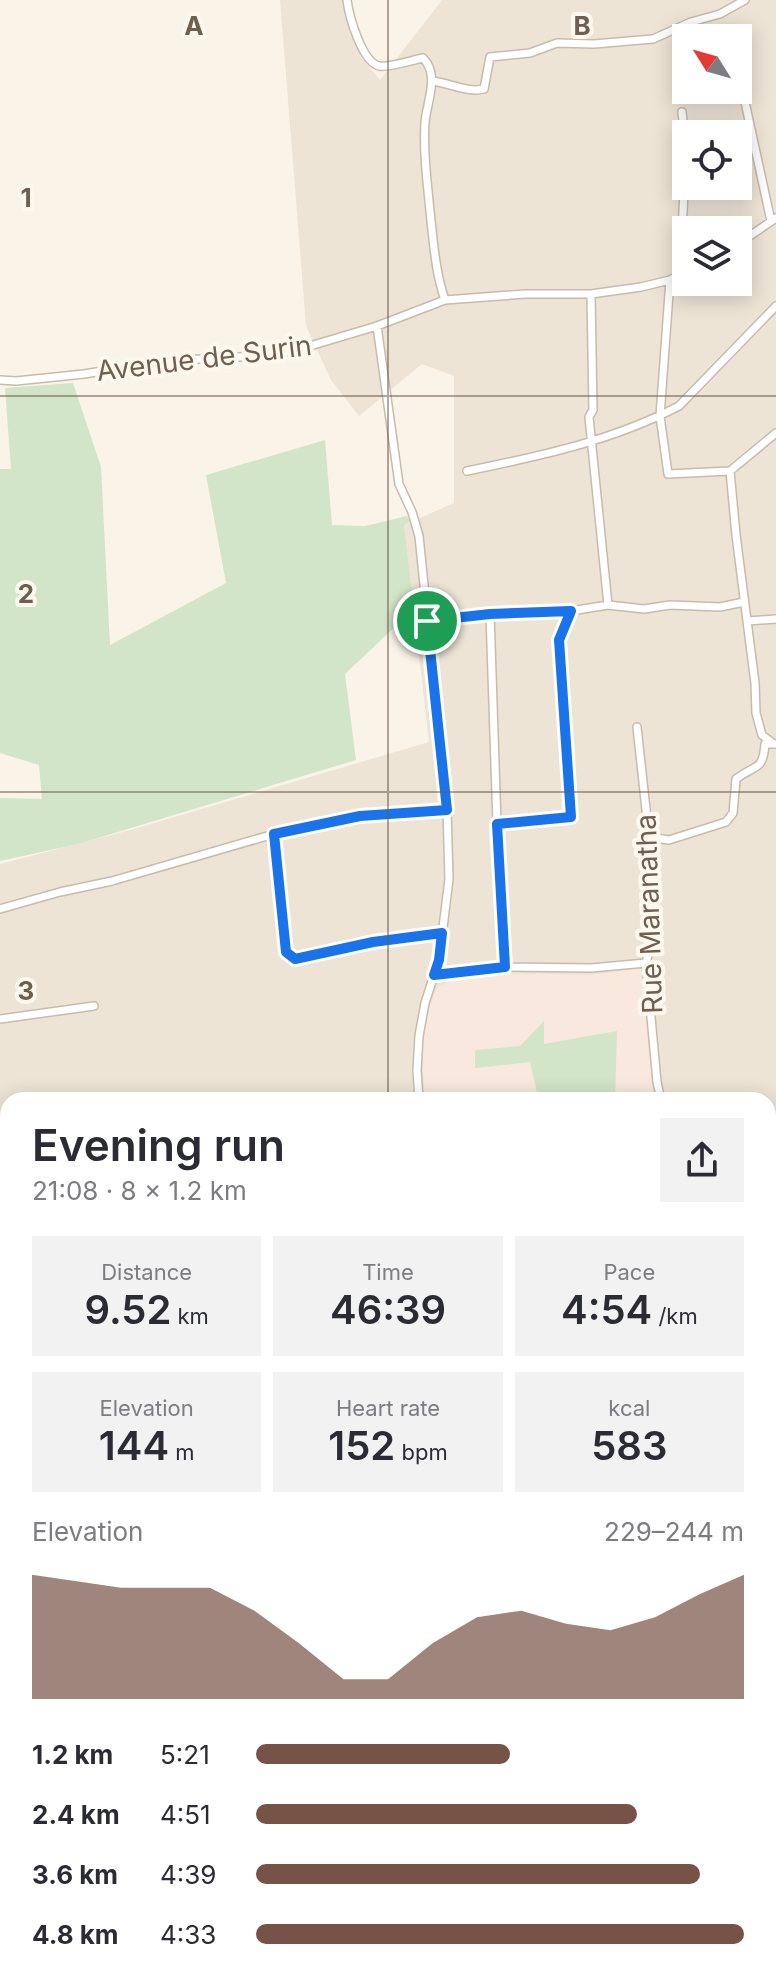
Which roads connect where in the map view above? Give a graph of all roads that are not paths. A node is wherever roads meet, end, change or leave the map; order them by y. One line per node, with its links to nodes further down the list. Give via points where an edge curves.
1 (347, 0): 3 (street, via 372,62 382,67 423,58)
2 (745, 0): 3 (street, via 653,39 557,43 530,53 490,57 484,89 473,92)
3 (432, 81): 11 (street, via 424,142)
4 (746, 104): 7 (street)
5 (682, 112): 6 (street)
6 (684, 216)
7 (773, 220): 8 (street)
8 (752, 234)
9 (670, 280): 10 (street, Avenue de Surin); 15 (street)
10 (591, 294): 11 (street, Avenue de Surin); 17 (street)
11 (445, 300): 13 (street, Avenue de Surin)
12 (776, 306): 15 (street, via 679,406)
13 (377, 326): 14 (street, Avenue de Surin, via 258,356); 25 (street, via 399,484 419,536)
14 (0, 380)
15 (660, 416): 17 (street); 19 (street, via 668,474)
16 (776, 433): 19 (street)
17 (591, 443): 18 (street); 21 (street)
18 (467, 471)
19 (730, 471): 20 (street)
20 (744, 602): 21 (street, via 644,609); 26 (street)
21 (608, 605): 22 (street)
22 (571, 611): 23 (street); 30 (street, via 559,640 571,817)
23 (490, 614): 25 (street); 30 (street)
24 (776, 619): 26 (street)
25 (427, 621): 29 (street)
26 (748, 621): 28 (street, via 756,713 762,735)
27 (637, 727): 32 (street, Rue Maranatha)
28 (775, 744): 32 (street, via 765,744 761,763 736,779 733,813 726,822 669,840)
29 (447, 810): 31 (street, via 360,816); 34 (street, via 449,879)
30 (497, 824): 36 (street)
31 (274, 834): 33 (street); 34 (street, via 286,952 295,959)
32 (649, 837): 35 (street, Rue Maranatha, via 652,939)
33 (0, 909)
34 (442, 933): 37 (street)
35 (646, 963): 36 (street); 41 (street, Rue Maranatha)
36 (505, 967): 37 (street)
37 (434, 975): 40 (street, via 419,1036)
38 (94, 1006): 39 (street)
39 (0, 1019)
40 (418, 1092)
41 (659, 1092)

